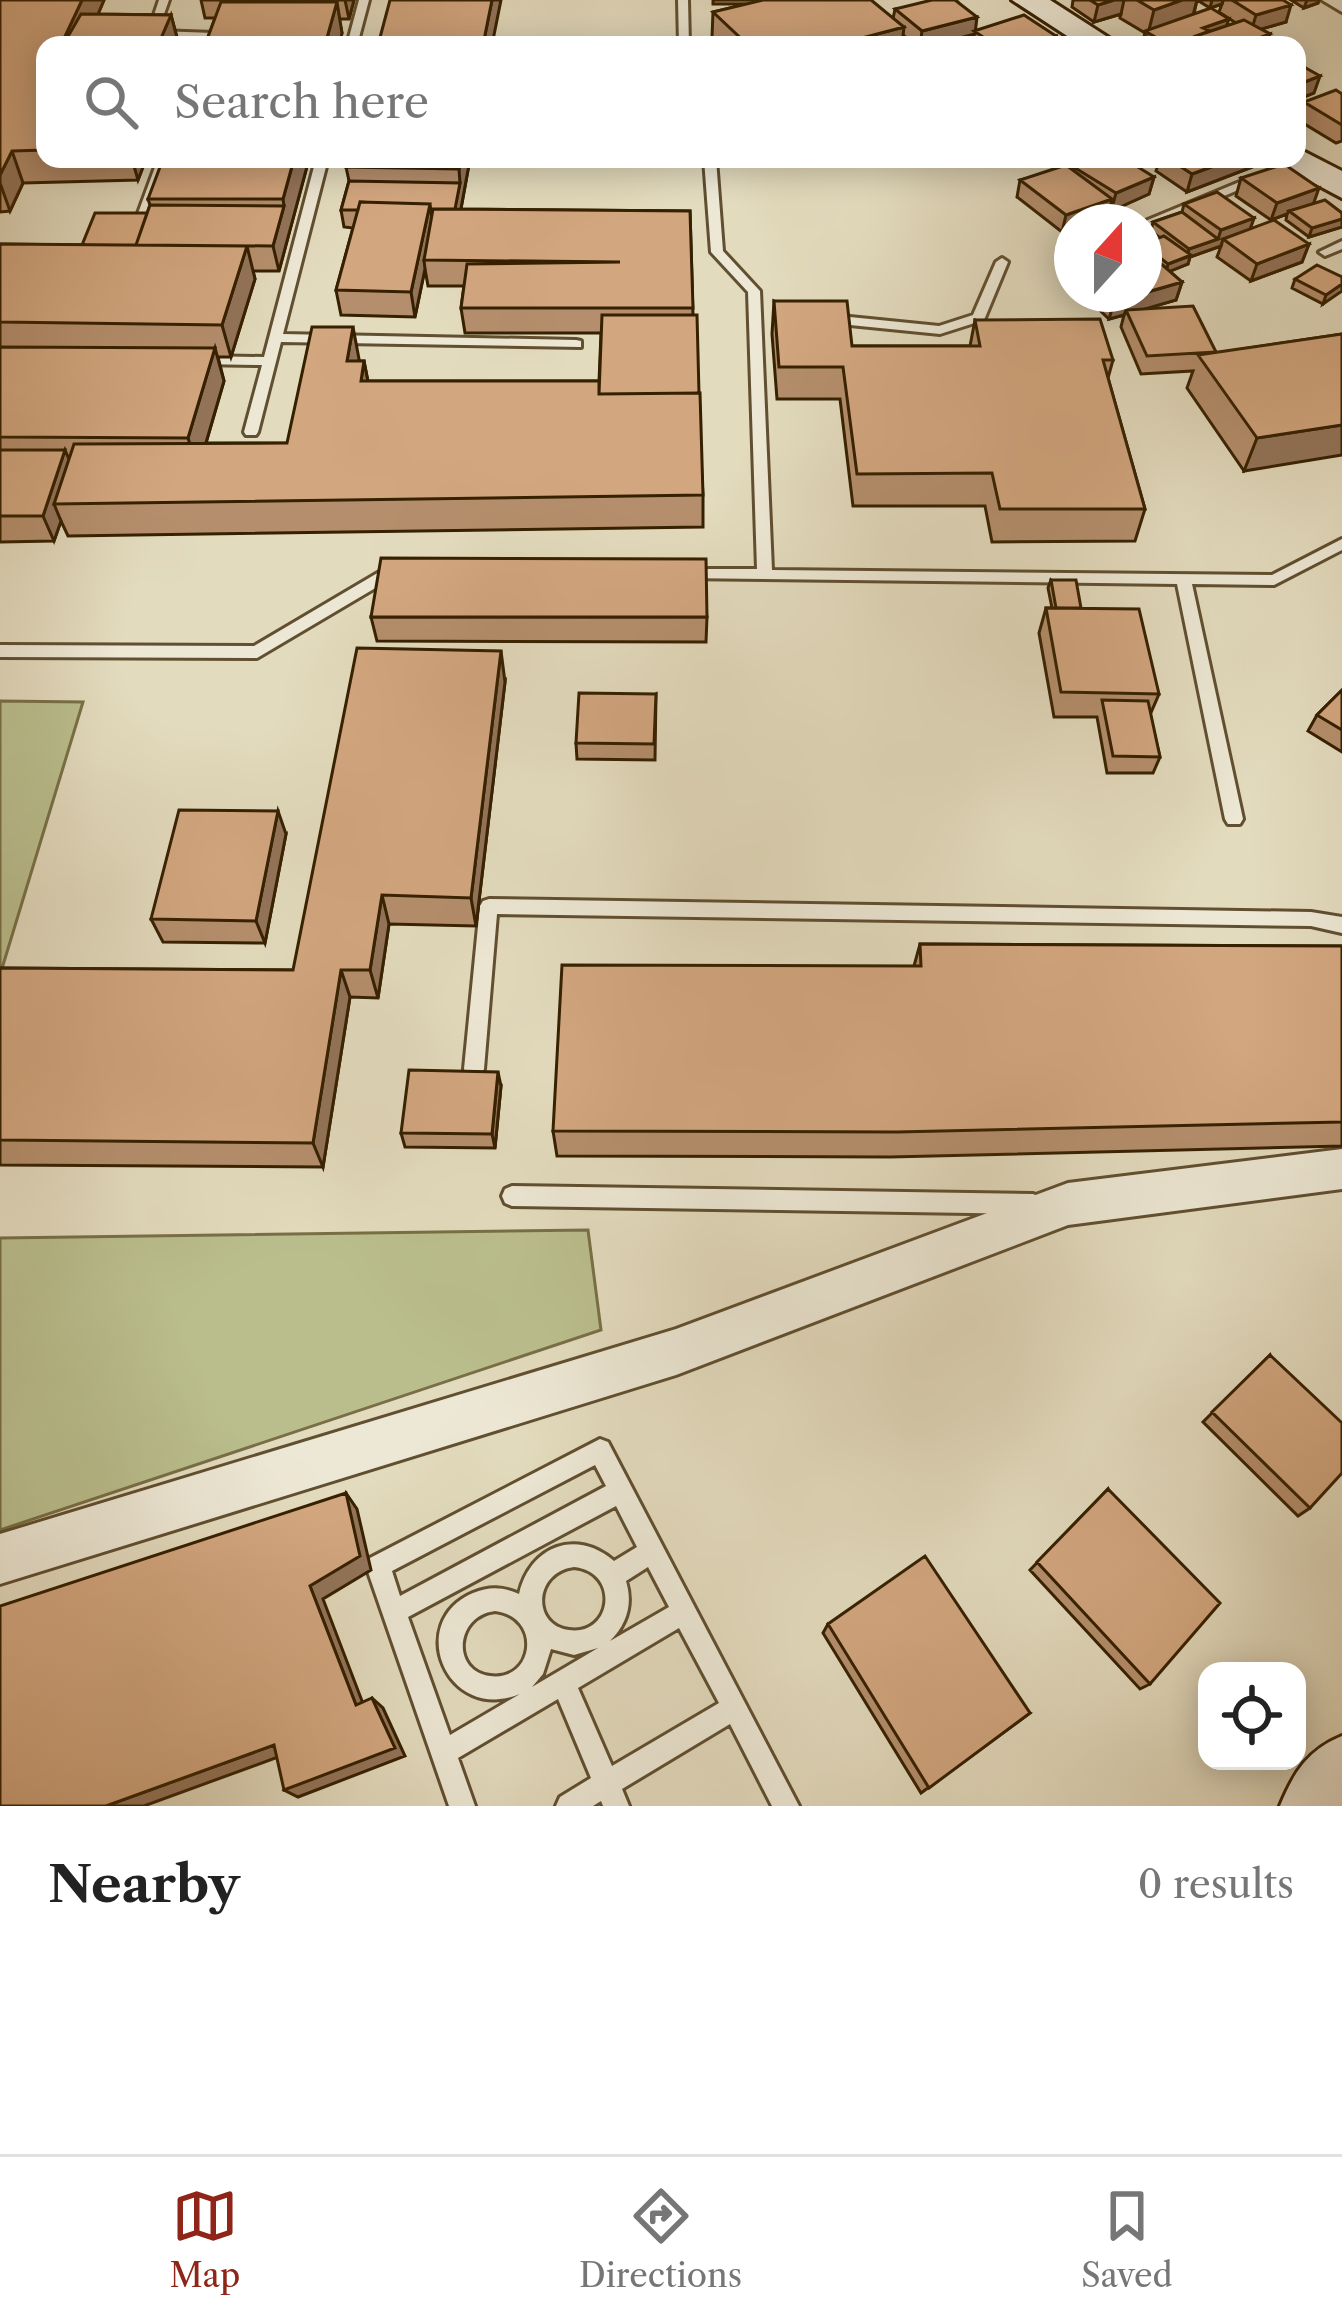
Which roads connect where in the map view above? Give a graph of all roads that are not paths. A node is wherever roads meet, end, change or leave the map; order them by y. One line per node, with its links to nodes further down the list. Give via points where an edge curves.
1 (164, 0): 7 (lane, via 151,34)
2 (364, 0): 8 (lane)
3 (683, 0): 9 (lane)
4 (1333, 0): 5 (street)
5 (1342, 5)
6 (1042, 15): 10 (street)
7 (208, 36)
8 (354, 36)
9 (684, 36)
10 (1085, 36)
11 (1306, 164): 16 (street)
12 (161, 168): 17 (lane)
13 (320, 168): 25 (lane)
14 (711, 168): 22 (lane, via 717,252 754,291)
15 (1280, 168): 18 (lane)
16 (1342, 187)
17 (143, 216)
18 (1162, 218)
19 (1342, 244): 20 (lane)
20 (1325, 252)
21 (1002, 262): 24 (lane, via 979,317 940,330)
22 (756, 304): 23 (lane); 33 (lane)
23 (778, 308)
24 (823, 317)
25 (276, 338): 26 (lane); 28 (lane)
26 (576, 344)
27 (180, 360): 28 (lane)
28 (269, 362): 29 (lane)
29 (251, 432)
30 (1342, 544): 34 (lane, via 1274,580)
31 (415, 572): 35 (lane, via 391,572 257,652)
32 (671, 574): 33 (lane)
33 (765, 574): 34 (lane)
34 (1183, 578): 36 (lane)
35 (0, 651)
36 (1234, 819)
37 (1342, 925): 38 (lane, via 488,906)
38 (474, 1070)
39 (1342, 1169): 41 (street)
40 (512, 1196): 41 (lane)
41 (1068, 1204): 44 (street, via 676,1352)
42 (621, 1491): 43 (lane); 46 (lane); 46 (lane, via 600,1450 378,1566)
43 (652, 1551): 45 (lane); 47 (lane)
44 (0, 1559)
45 (612, 1576): 48 (lane, via 593,1557 556,1558 532,1592); 49 (lane, via 616,1606)
46 (394, 1612): 55 (lane)
47 (683, 1612): 50 (lane); 54 (lane)
48 (533, 1621): 49 (lane, via 574,1644); 52 (lane, via 538,1652); 52 (lane, via 516,1602 490,1598 459,1623 453,1654 466,1682)
49 (601, 1632): 50 (lane)
50 (588, 1667): 51 (lane)
51 (563, 1682): 53 (lane); 57 (lane)
52 (506, 1689): 53 (lane)
53 (539, 1697): 55 (lane)
54 (734, 1708): 57 (lane); 60 (lane)
55 (443, 1753): 58 (lane)
56 (1342, 1774): 61 (street)
57 (611, 1795): 59 (lane)
58 (462, 1806)
59 (569, 1806)
60 (786, 1806)
61 (1318, 1806)

